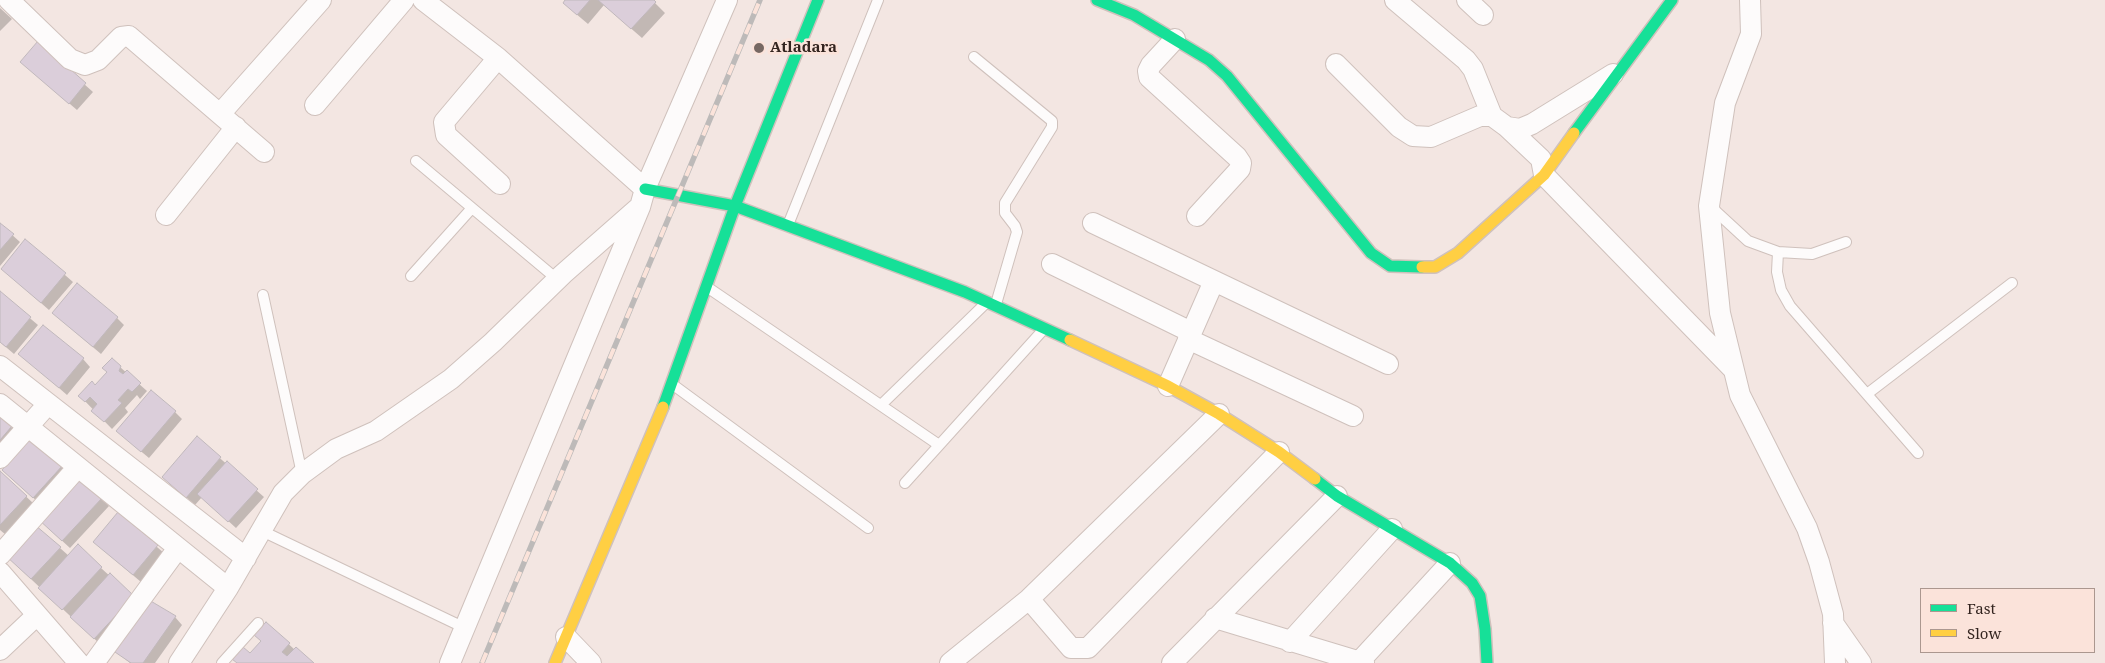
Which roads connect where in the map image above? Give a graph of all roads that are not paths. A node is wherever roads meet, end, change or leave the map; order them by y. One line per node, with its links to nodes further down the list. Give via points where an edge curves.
1 (9, 0): 20 (street, via 70,59 85,64 98,60 121,37 129,36)
2 (320, 0): 20 (street)
3 (404, 0): 19 (street)
4 (424, 0): 16 (street)
5 (727, 0): 27 (street)
6 (818, 0): 28 (street)
7 (878, 0): 34 (lane)
8 (1097, 0): 14 (street, via 1134,15)
9 (1394, 0): 21 (street, via 1466,60)
10 (1467, 0): 13 (street)
11 (1672, 0): 18 (street)
12 (1750, 0): 29 (street, via 1751,34 1725,103)
13 (1483, 14)
14 (1175, 39): 25 (street, via 1209,60 1227,76 1371,253 1390,266 1435,268 1458,253); 32 (street, via 1151,65 1148,77 1241,163 1240,169)
15 (974, 57): 44 (lane, via 1052,121 1052,127 1005,203 1005,213 1017,232)
16 (498, 58): 26 (street, via 444,122 446,135); 27 (street)
17 (1336, 64): 21 (street, via 1399,127 1413,136 1431,137 1480,116)
18 (1623, 67): 21 (street, via 1532,124 1520,129); 25 (street)
19 (315, 105)
20 (220, 114): 22 (street)
21 (1500, 121): 25 (street, via 1541,159)
22 (236, 127): 23 (street); 31 (street)
23 (264, 152)
24 (416, 161): 30 (lane)
25 (1544, 175): 49 (street)
26 (500, 184)
27 (643, 198): 28 (street); 39 (street); 81 (street)
28 (736, 206): 34 (street); 42 (street)
29 (1709, 206): 36 (lane, via 1748,240); 49 (street, via 1720,312)
30 (472, 208): 38 (lane); 39 (lane)
31 (166, 216)
32 (1197, 216)
33 (1093, 222): 40 (street)
34 (787, 226): 44 (street)
35 (1846, 242): 36 (lane, via 1812,254)
36 (1778, 252): 52 (lane, via 1777,272 1781,290 1790,306)
37 (1052, 264): 46 (street)
38 (411, 276)
39 (558, 280): 64 (street, via 451,379 376,430 336,449)
40 (1214, 281): 46 (street); 47 (street)
41 (2012, 282): 52 (lane)
42 (706, 286): 50 (street); 55 (lane)
43 (263, 295): 64 (lane)
44 (991, 303): 45 (street); 55 (lane)
45 (1045, 328): 51 (street); 59 (lane)
46 (1190, 336): 51 (street); 57 (street)
47 (1388, 364)
48 (0, 366): 54 (street)
49 (1734, 370): 80 (street, via 1740,395 1807,528 1819,562)
50 (671, 384): 67 (lane); 82 (street)
51 (1168, 386): 56 (street)
52 (1867, 394): 61 (lane)
53 (0, 404): 58 (street)
54 (48, 404): 58 (street); 72 (street)
55 (881, 405): 59 (lane)
56 (1219, 414): 60 (street); 76 (street)
57 (1354, 416)
58 (27, 428): 62 (street); 63 (street)
59 (939, 445): 65 (lane)
60 (1279, 452): 66 (street); 76 (street, via 1088,648 1071,648)
61 (1918, 453)
62 (0, 458)
63 (77, 468): 70 (street); 71 (street)
64 (302, 474): 69 (street, via 283,493)
65 (905, 484)
66 (1336, 496): 68 (street); 78 (street)
67 (868, 528)
68 (1392, 529): 73 (street); 83 (street)
69 (262, 531): 72 (street); 81 (lane)
70 (178, 548): 75 (street); 87 (street)
71 (0, 555)
72 (246, 558): 75 (street)
73 (1450, 563): 86 (street); 95 (street, via 1472,583 1480,596)
74 (0, 572): 77 (street)
75 (228, 588): 88 (street)
76 (1029, 599): 93 (street)
77 (37, 615): 84 (street); 85 (street)
78 (1215, 618): 83 (street); 94 (street)
79 (258, 622): 89 (lane)
80 (1833, 623): 96 (street); 97 (street)
81 (465, 628): 90 (street)
82 (566, 637): 91 (street); 92 (street)
83 (1290, 642): 86 (street)
84 (0, 650)
85 (68, 659)
86 (1361, 662)
87 (94, 663)
88 (178, 663)
89 (222, 663)
90 (450, 663)
91 (555, 663)
92 (592, 663)
93 (950, 663)
94 (1172, 663)
95 (1487, 663)
96 (1835, 663)
97 (1861, 663)

